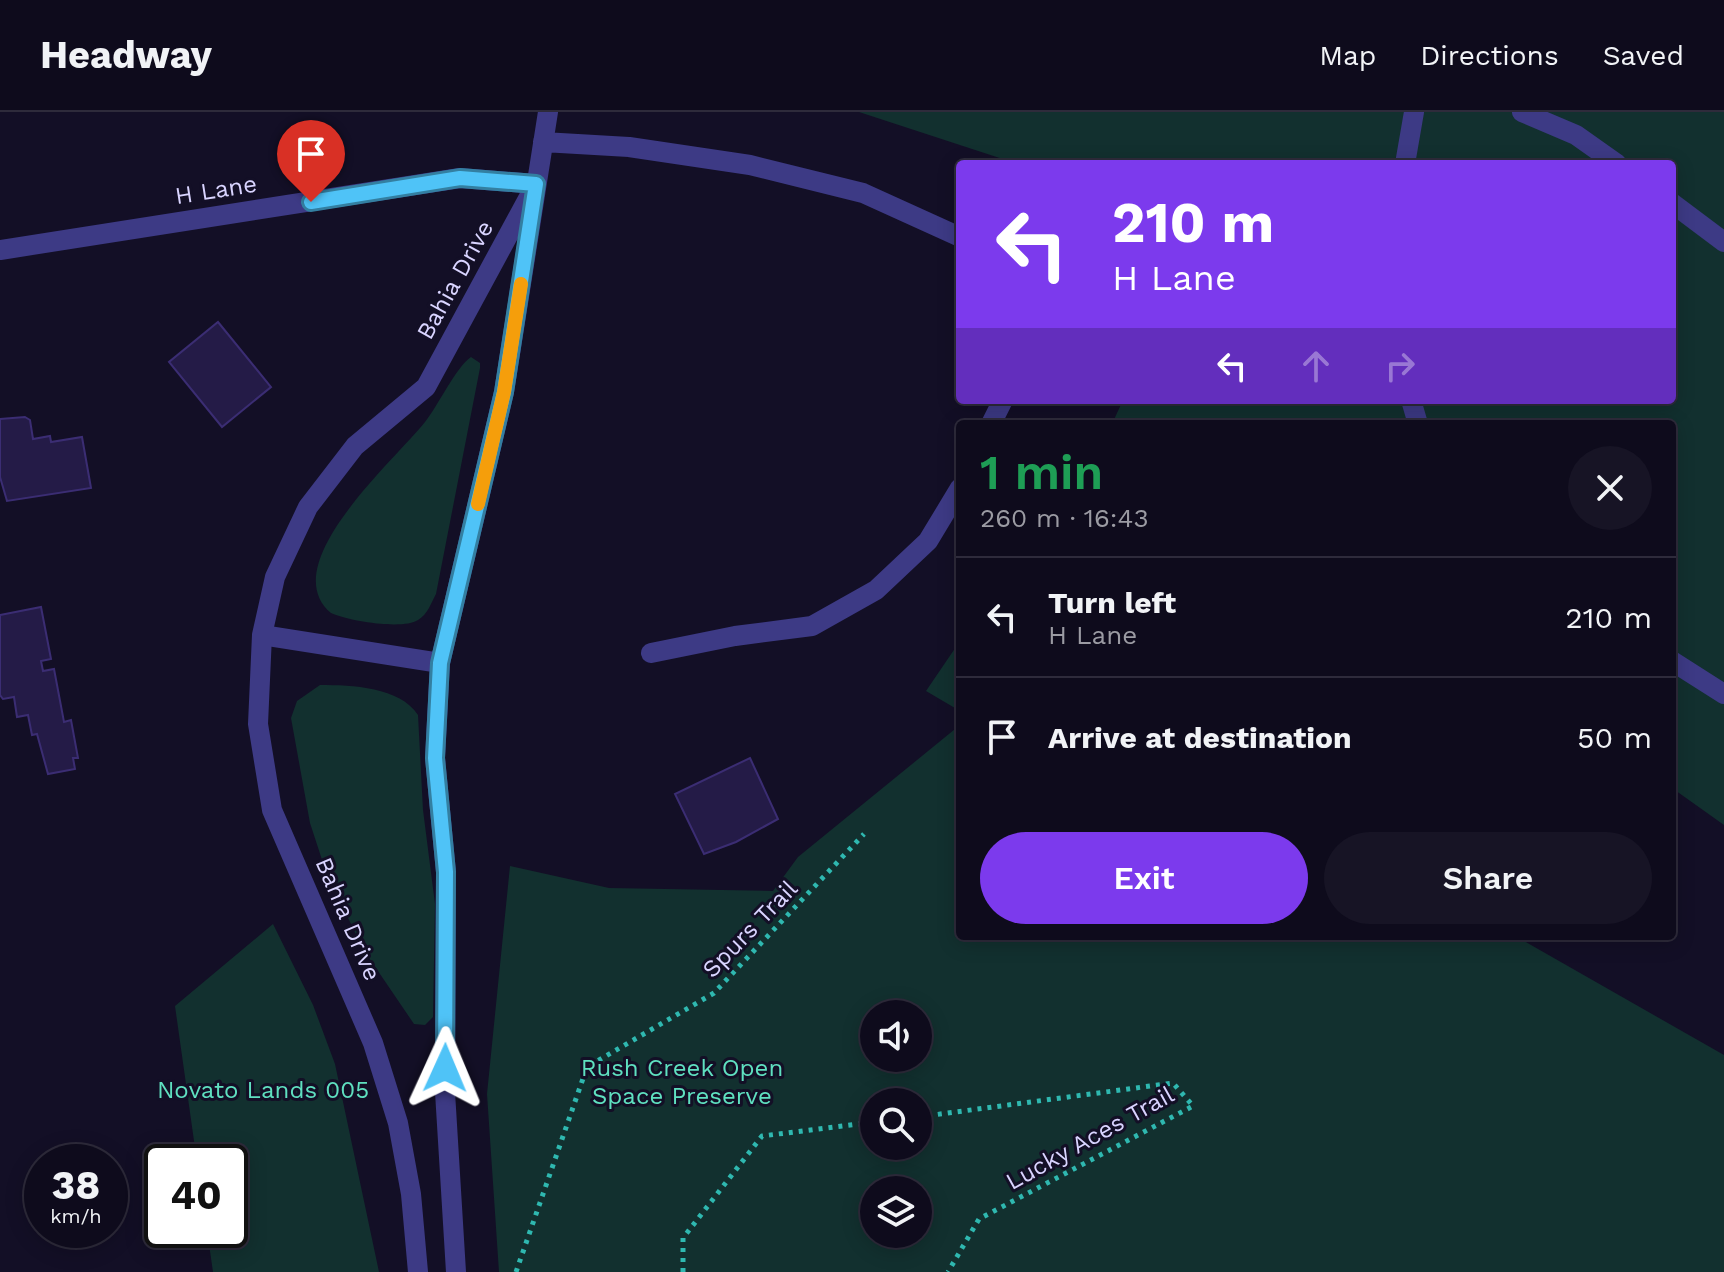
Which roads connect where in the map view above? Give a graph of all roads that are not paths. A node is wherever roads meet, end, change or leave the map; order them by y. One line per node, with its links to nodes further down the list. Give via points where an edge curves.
1 (548, 112): 4 (street)
2 (1414, 112): 5 (street)
3 (1522, 112): 6 (street, via 1576,135)
4 (543, 142): 7 (street); 9 (street, via 629,147 750,165 863,193)
5 (1406, 160)
6 (1611, 160)
7 (536, 184): 11 (street, H Lane, via 460,178); 13 (street, Bahia Drive, via 426,387 355,446 308,507 275,577); 15 (street, Bahia Drive, via 504,392)
8 (1676, 206): 10 (street)
9 (956, 235)
10 (1724, 242)
11 (0, 250)
12 (956, 495): 14 (street, via 928,541 876,590 812,626)
13 (262, 635): 15 (street); 18 (street, Bahia Drive, via 258,724 272,810 373,1043 398,1123)
14 (651, 653)
15 (440, 663): 19 (street, Bahia Drive, via 435,758 446,872 445,1092)
16 (1676, 664): 17 (street)
17 (1724, 694)
18 (418, 1272)
19 (456, 1272)

